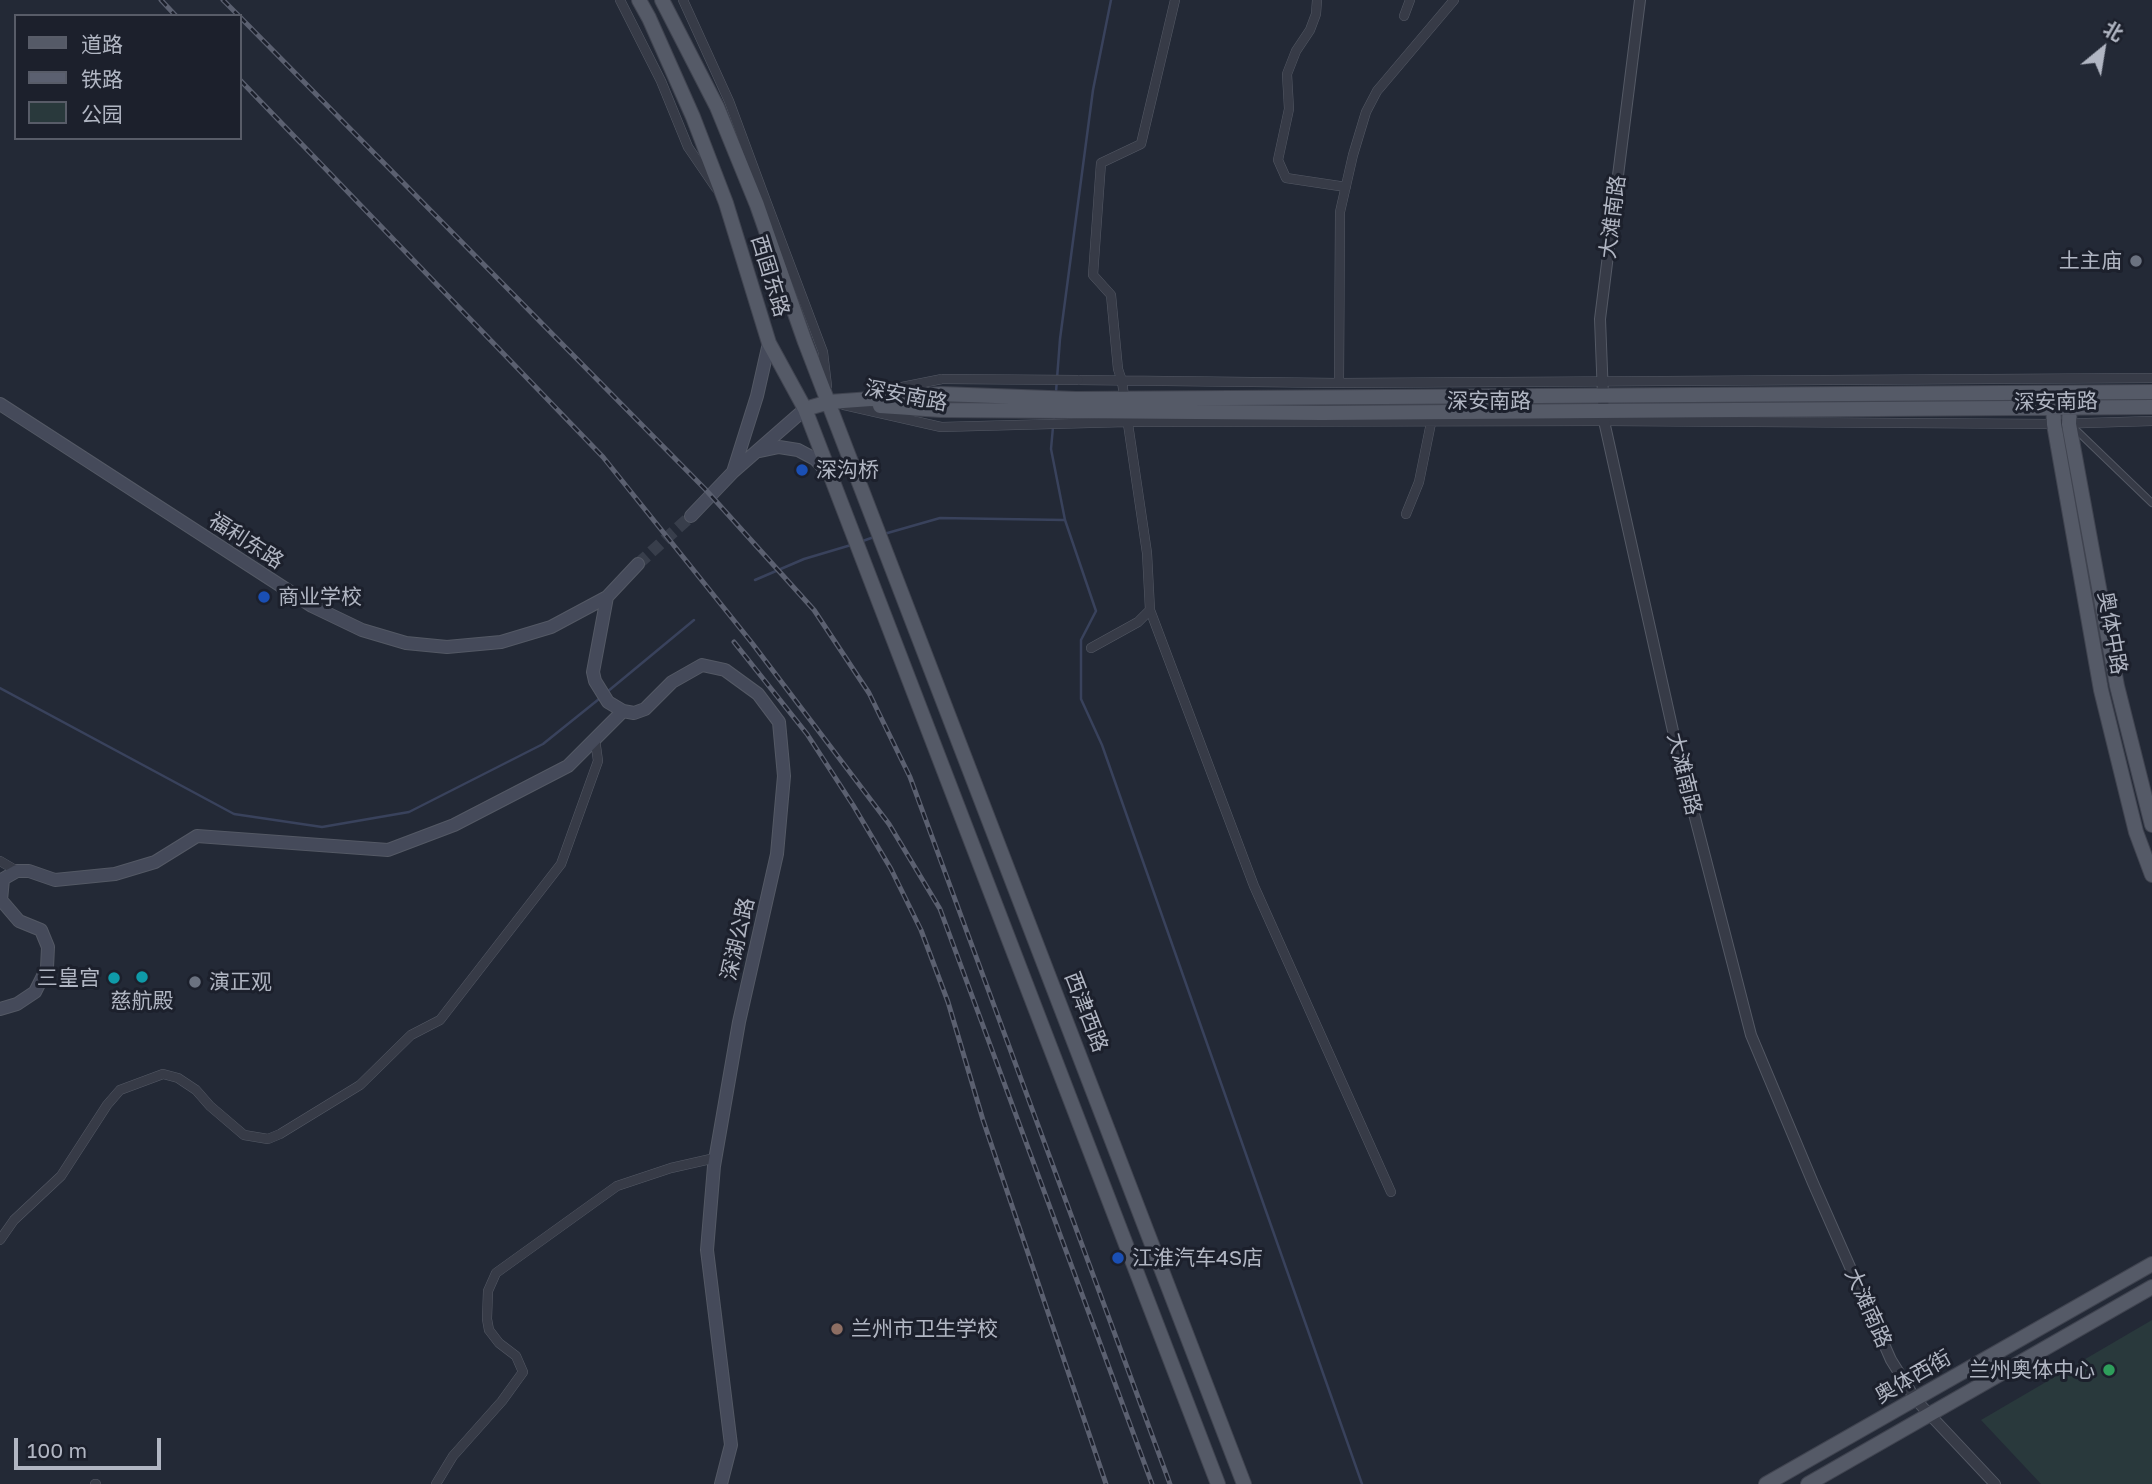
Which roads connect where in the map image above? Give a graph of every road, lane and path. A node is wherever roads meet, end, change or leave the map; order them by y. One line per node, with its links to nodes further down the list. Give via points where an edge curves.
1 (620, 0): 12 (street, via 688,147)
2 (639, 0): 12 (main road, 西固东路, via 693,117)
3 (662, 0): 22 (main road, 西固东路, via 718,107)
4 (683, 0): 22 (street, via 729,101 822,352)
5 (1175, 0): 15 (street, via 1141,144 1101,163 1093,275 1111,295)
6 (1317, 0): 11 (street, via 1310,30 1287,74 1289,109 1278,160 1286,178)
7 (1410, 0): 10 (street)
8 (1454, 0): 11 (street, via 1377,91 1366,112)
9 (1640, 0): 18 (street, 大滩南路, via 1600,318)
10 (1404, 16)
11 (1346, 187): 16 (street, via 1340,212)
12 (726, 203): 13 (main road, 西固东路)
13 (769, 343): 25 (main road, 西固东路); 34 (main road)
14 (2152, 378): 18 (street, 深安南路)
15 (1122, 381): 16 (street, 深安南路); 17 (street, 深安南路, bridge); 26 (street)
16 (1339, 383): 18 (street, 深安南路)
17 (942, 387): 22 (main road, 深安南路); 27 (main road, 深安南路)
18 (1603, 389): 20 (main road, 深安南路); 26 (main road, 深安南路); 28 (street, 大滩南路)
19 (2152, 392): 21 (main road, 深安南路)
20 (2053, 393): 21 (main road, 深安南路); 29 (main road, 奥体中路)
21 (2070, 393): 30 (main road, 奥体中路)
22 (829, 402): 25 (main road); 27 (main road, 深安南路, via 941,411); 27 (street, 深安南路, via 941,427); 39 (main road, 西固东路)
23 (0, 404): 41 (main road, 福利东路, via 312,606 362,630 406,643 447,647 501,642 551,627)
24 (2152, 407): 30 (main road, 深安南路)
25 (805, 409): 33 (main road); 35 (main road, 西固东路)
26 (1126, 411): 27 (main road, 深安南路); 31 (main road, 深安南路); 42 (street, via 1147,554)
27 (1075, 412)
28 (1604, 416): 29 (main road, 深安南路); 31 (main road, 深安南路); 56 (street, 大滩南路, via 1675,740 1751,1035 1891,1360)
29 (2054, 416): 30 (main road, 深安南路); 49 (main road, 奥体中路, via 2101,690 2136,832)
30 (2070, 416): 32 (street, 深安南路); 36 (street); 46 (main road, 奥体中路, via 2117,686)
31 (1432, 417): 37 (street, via 1419,482)
32 (2152, 421)
33 (760, 451): 34 (main road); 35 (main road, via 798,450 815,459)
34 (733, 472): 38 (main road)
35 (828, 474): 60 (main road, 西固东路)
36 (2152, 503)
37 (1406, 514)
38 (691, 516)
39 (888, 555): 61 (main road, 西津西路)
40 (638, 564): 41 (main road, 福利东路)
41 (607, 597): 44 (main road, via 593,672 608,702)
42 (1150, 610): 43 (street, via 1138,622); 52 (street, via 1254,887)
43 (1091, 648)
44 (623, 711): 45 (main road); 51 (main road, 深湖公路, via 645,709 672,682 702,665 725,670 758,694 779,722 784,776 777,854 739,1021)
45 (595, 739): 48 (main road, via 568,766 454,825 388,850 197,836 155,862 115,874 55,880); 53 (street, via 598,761 561,864 440,1020 411,1035 360,1085 268,1139 244,1135 178,1077 163,1074 120,1090 61,1177 14,1220)
46 (2152, 825)
47 (0, 861): 48 (street)
48 (17, 871): 50 (main road, via 3,879 1,900 19,921 41,930 48,947 47,968 35,992)
49 (2151, 871)
50 (0, 1009)
51 (715, 1158): 58 (street, via 617,1186 496,1273 488,1291 489,1330 516,1356 523,1372 453,1456); 59 (main road, 深湖公路, via 707,1250 731,1445)
52 (1391, 1192)
53 (0, 1240)
54 (2152, 1264): 56 (main road, 奥体西街)
55 (2152, 1287): 57 (main road, 奥体西街)
56 (1916, 1400): 57 (street, 大滩南路); 62 (main road, 奥体西街)
57 (1930, 1415): 63 (main road, 奥体西街); 64 (street, 大滩南路)
58 (436, 1484)
59 (721, 1484)
60 (1218, 1484)
61 (1244, 1484)
62 (1766, 1484)
63 (1808, 1484)
64 (1994, 1484)

